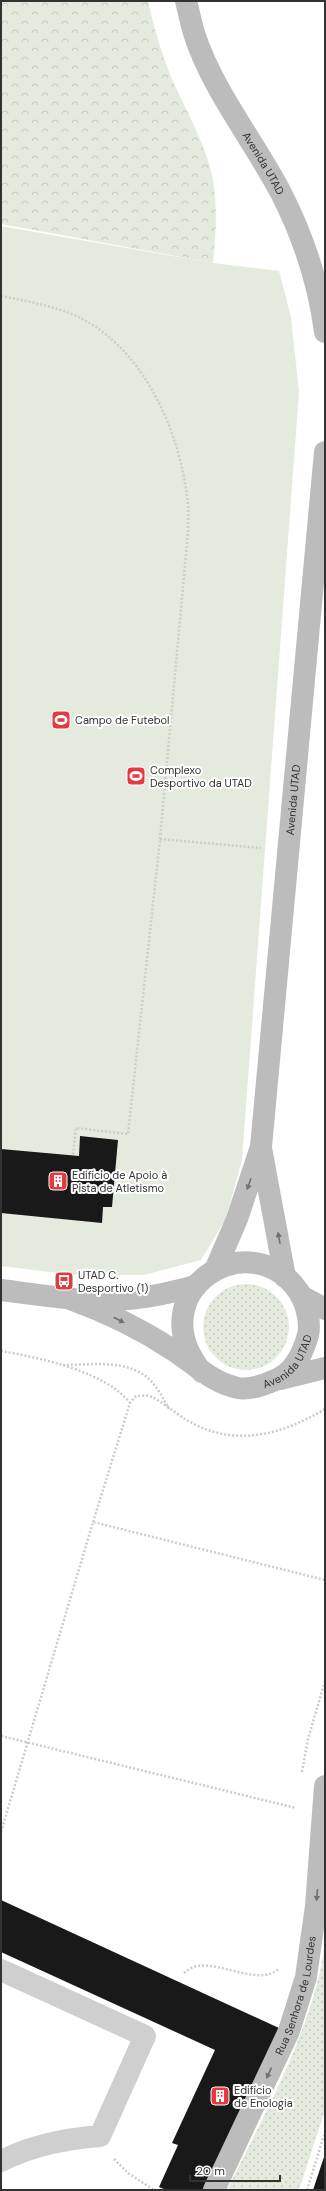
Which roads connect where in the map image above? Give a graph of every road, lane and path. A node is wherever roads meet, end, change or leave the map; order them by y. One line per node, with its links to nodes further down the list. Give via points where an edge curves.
1 (186, 1): 3 (street, Avenida UTAD, via 194,34 212,74 281,194 299,236 323,314)
2 (1, 296): 5 (path, via 44,304 76,316 103,332 126,354 151,388 166,418 179,454 188,497 188,532)
3 (325, 332)
4 (325, 452): 6 (street, Avenida UTAD)
5 (160, 839): 6 (path); 8 (path, via 128,1134 76,1128)
6 (288, 850): 7 (street, Avenida UTAD)
7 (261, 1147): 9 (street, Avenida UTAD, one-way to 9, via 237,1218); 10 (street, Avenida UTAD, one-way to 7)
8 (73, 1155)
9 (215, 1270): 10 (street, Avenida UTAD, via 232,1263 251,1262 269,1267); 11 (street, Avenida UTAD)
10 (285, 1276): 13 (street, Avenida UTAD)
11 (196, 1286): 14 (street, Avenida UTAD, via 144,1298); 19 (street, Avenida UTAD, via 186,1302 182,1320 183,1339 190,1357)
12 (1, 1290): 14 (street, Avenida UTAD)
13 (301, 1296): 15 (street); 20 (street, Avenida UTAD, via 308,1314 305,1344 293,1366)
14 (70, 1299): 19 (street, Avenida UTAD, one-way to 19, via 102,1311 144,1333 174,1350)
15 (325, 1309)
16 (1, 1351): 17 (path)
17 (60, 1365): 21 (path, via 95,1378 124,1394); 22 (path, via 120,1366 138,1371 152,1382)
18 (325, 1368): 20 (street)
19 (202, 1372): 20 (street, Avenida UTAD, via 219,1383 239,1388 260,1387)
20 (278, 1379)
21 (130, 1403): 22 (path, via 136,1396 148,1396); 24 (path)
22 (169, 1409): 23 (path, via 201,1428 222,1435 243,1437 260,1436 309,1418)
23 (325, 1409)
24 (93, 1522): 25 (path); 28 (path)
25 (325, 1580)
26 (325, 1681): 29 (path)
27 (1, 1736): 28 (path)
28 (26, 1744): 32 (path); 34 (path)
29 (301, 1774)
30 (325, 1786): 42 (street, Rua Senhora de Lourdes, one-way to 42, via 316,1906 306,1977 288,2031)
31 (297, 1802): 32 (path)
32 (296, 1808): 33 (path)
33 (296, 1815)
34 (1, 1832)
35 (282, 1964): 37 (path, via 269,1976 256,1976 214,1965 196,1966)
36 (1, 1970): 39 (street, via 145,2036)
37 (184, 1973)
38 (325, 2132): 43 (path)
39 (100, 2136): 40 (street, via 54,2142); 41 (path, via 111,2156 128,2173)
40 (1, 2161)
41 (154, 2190)
42 (214, 2190)
43 (307, 2190)

